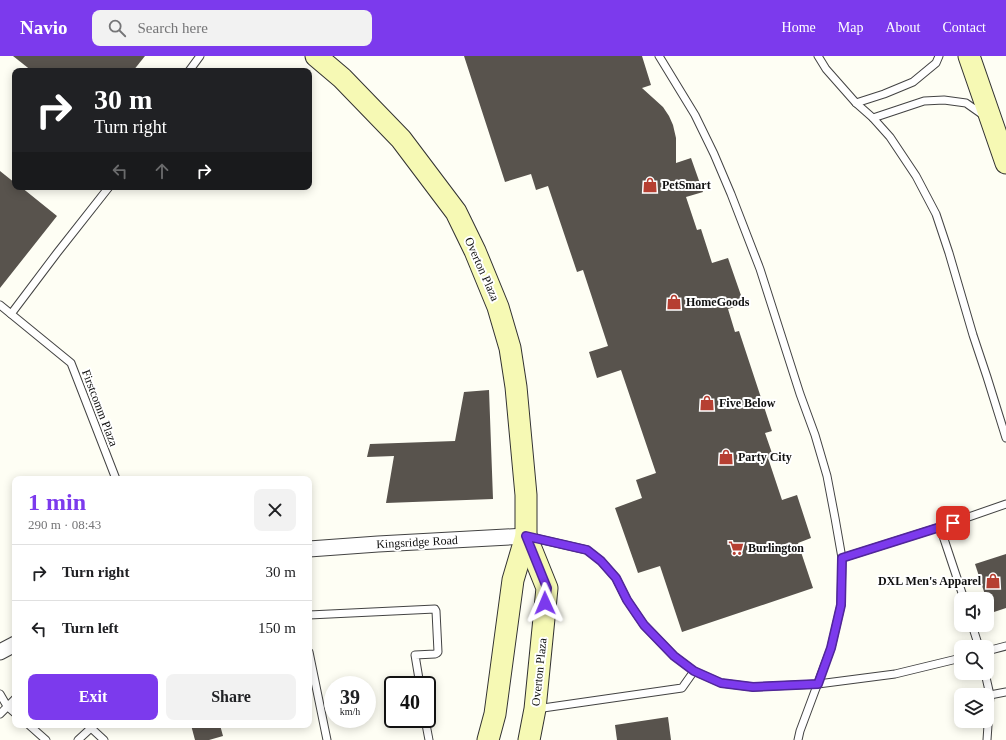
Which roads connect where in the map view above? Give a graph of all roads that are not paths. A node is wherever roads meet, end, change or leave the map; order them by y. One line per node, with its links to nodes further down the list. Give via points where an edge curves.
1 (316, 56): 19 (street, Overton Plaza, via 342,78 401,139 456,212 474,251 498,307 510,348 526,495)
2 (660, 56): 21 (lane, via 695,115 714,154 760,269 825,469)
3 (818, 56): 8 (lane)
4 (939, 56): 8 (lane, via 936,63 913,82)
5 (969, 56): 10 (street)
6 (197, 57): 7 (lane)
7 (191, 68)
8 (856, 103): 9 (lane)
9 (873, 118): 10 (lane, via 924,102 944,100 966,103); 15 (lane, via 890,137 916,176 936,214)
10 (992, 122): 11 (street)
11 (1006, 163)
12 (107, 190): 14 (lane)
13 (0, 305): 14 (lane, Firstcomm Plaza)
14 (11, 314): 16 (lane, Firstcomm Plaza, via 71,363)
15 (1006, 438)
16 (115, 476)
17 (1006, 504): 18 (lane)
18 (940, 527): 21 (lane); 22 (lane)
19 (526, 536): 20 (street, Kingsridge Road); 30 (lane, via 587,550 601,561 616,578 644,625 674,656); 38 (street, Overton Plaza, via 547,588); 51 (street, Overton Plaza, via 513,580 495,714)
20 (312, 549)
21 (842, 558): 32 (lane, via 841,605 831,648)
22 (962, 592)
23 (312, 615): 31 (lane, via 435,609 438,652 415,655)
24 (12, 646): 27 (street)
25 (1006, 646): 26 (lane)
26 (994, 650)
27 (0, 652)
28 (954, 660): 32 (lane, via 896,674)
29 (312, 666): 49 (lane)
30 (694, 671): 32 (lane, via 721,683 753,687); 38 (lane, via 682,688)
31 (418, 676)
32 (818, 684): 53 (lane)
33 (1006, 692): 35 (lane)
34 (0, 694): 37 (lane)
35 (994, 694)
36 (12, 702): 37 (lane)
37 (7, 706): 39 (lane); 40 (lane)
38 (535, 709): 52 (street, Overton Plaza)
39 (12, 710)
40 (0, 714)
41 (32, 728): 46 (lane)
42 (88, 728): 47 (lane)
43 (92, 728): 48 (lane)
44 (427, 728): 50 (lane)
45 (988, 728): 54 (lane)
46 (46, 740)
47 (78, 740)
48 (104, 740)
49 (328, 740)
50 (429, 740)
51 (488, 740)
52 (529, 740)
53 (798, 740)
54 (987, 740)

